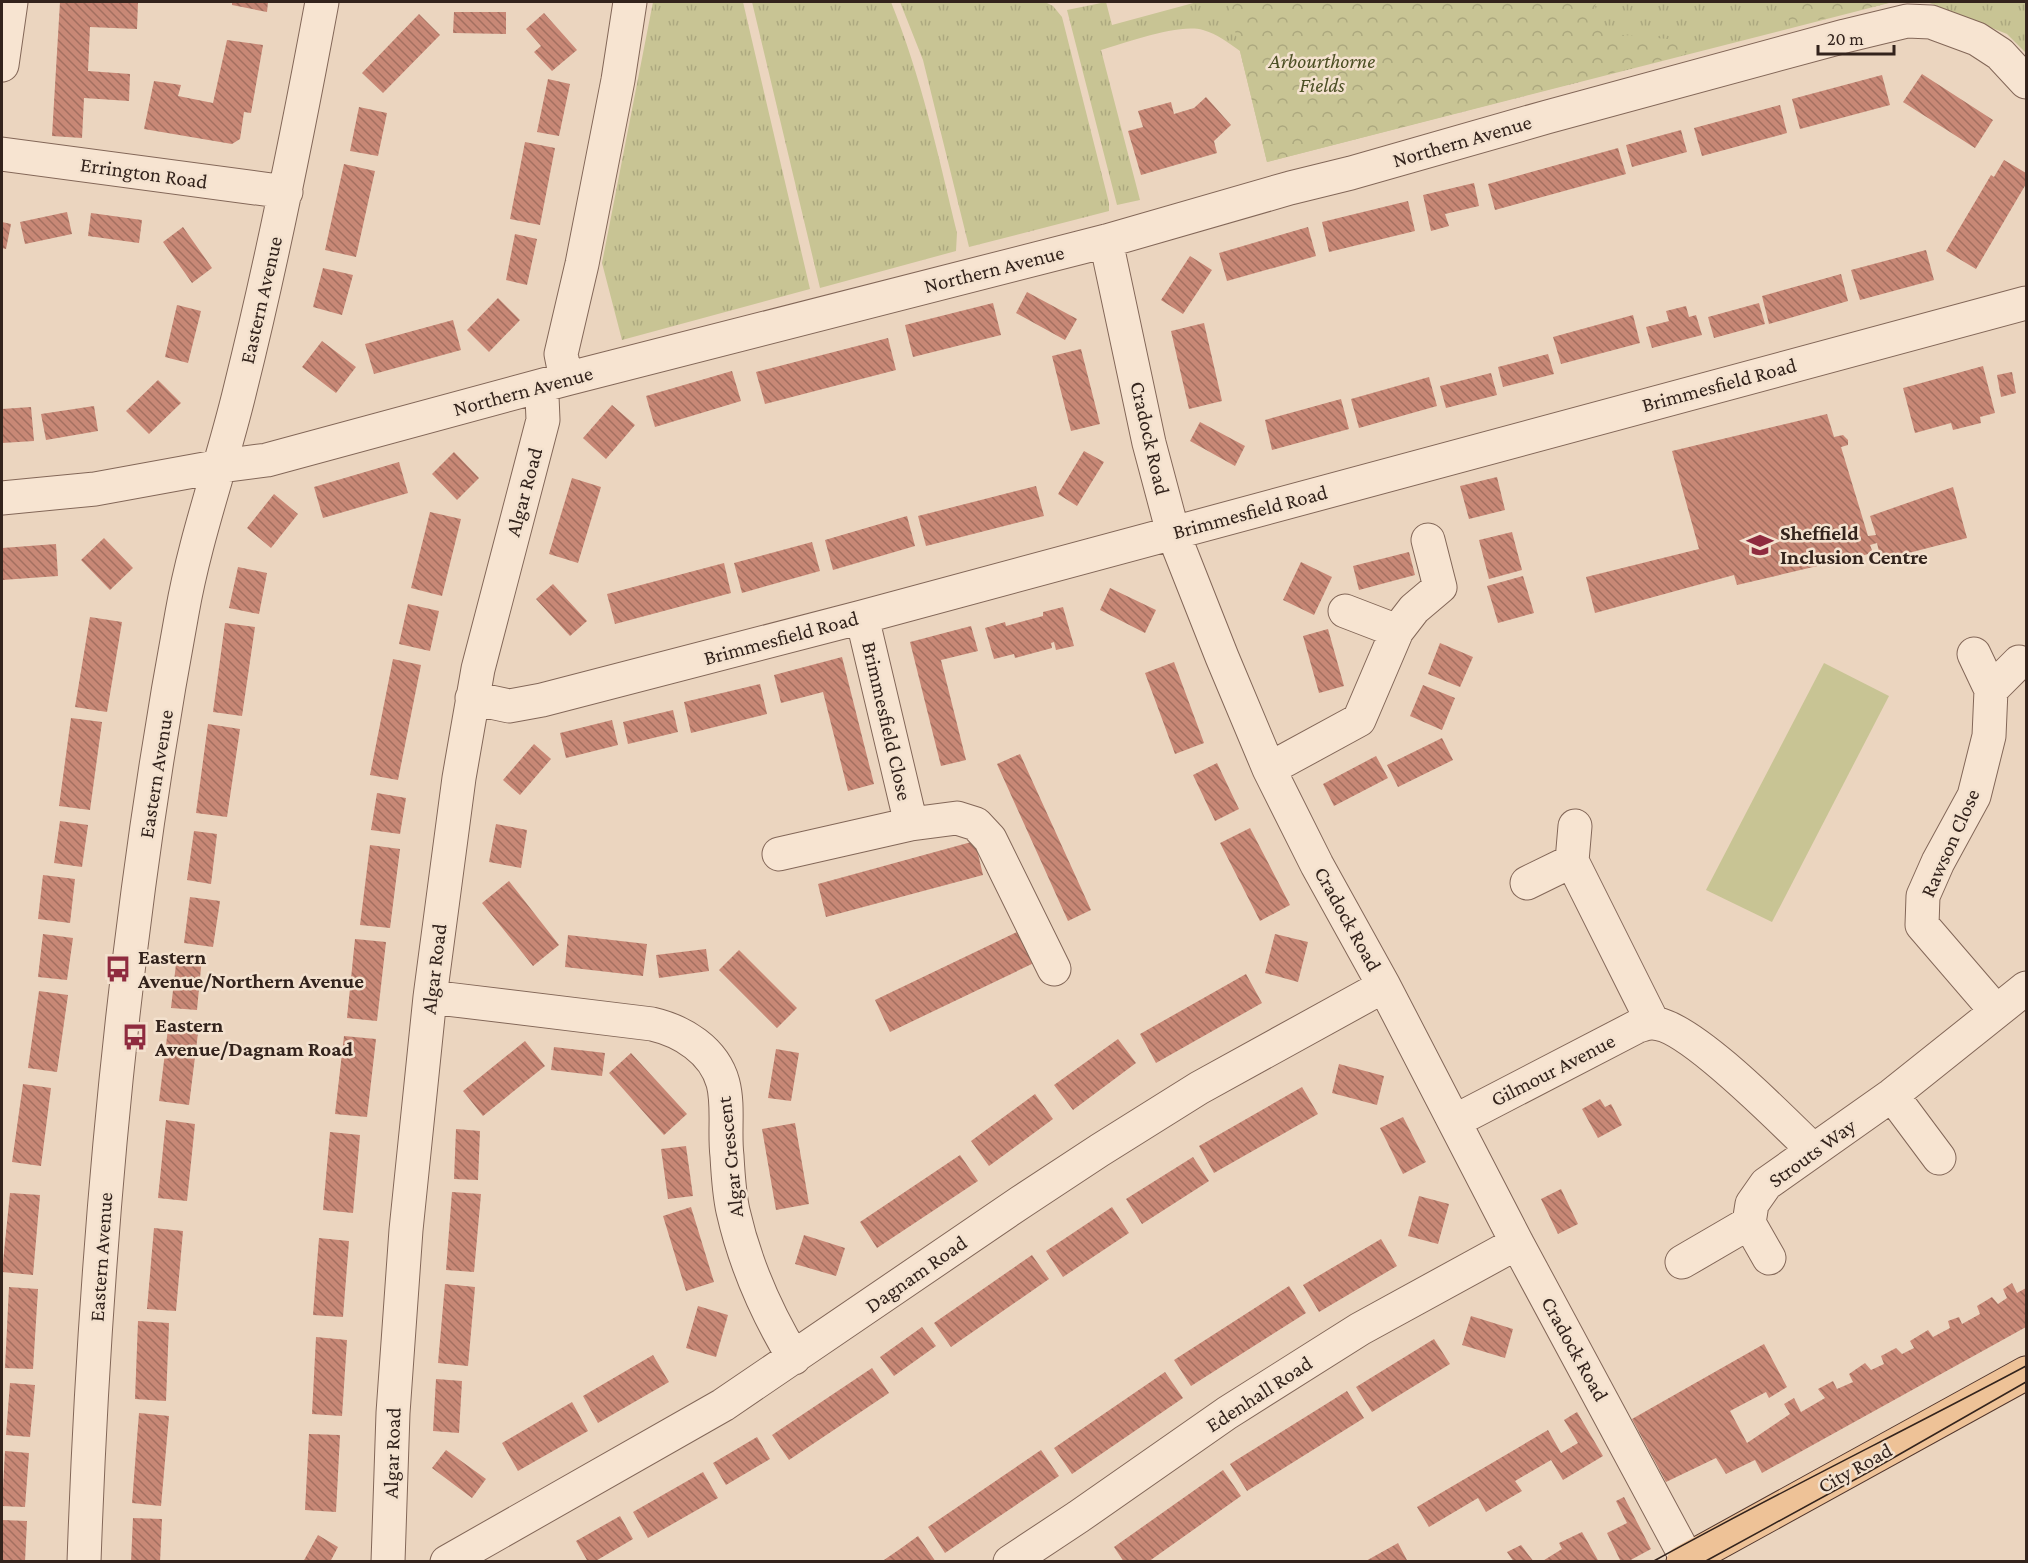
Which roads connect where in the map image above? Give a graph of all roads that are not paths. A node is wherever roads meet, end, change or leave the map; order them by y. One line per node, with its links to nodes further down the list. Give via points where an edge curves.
1 (11, 2): 4 (street)
2 (322, 2): 7 (street, Eastern Avenue)
3 (630, 2): 10 (street, Algar Road, via 582,264)
4 (2, 65)
5 (2026, 82): 8 (street, Northern Avenue, via 2000,54 1977,39 1931,22 1907,21)
6 (2, 154): 7 (street, Errington Road)
7 (286, 192): 11 (street, Eastern Avenue)
8 (1106, 241): 10 (street, Northern Avenue); 13 (street, Cradock Road, via 1149,443)
9 (2026, 303): 13 (street, Brimmesfield Road)
10 (553, 383): 11 (street, Northern Avenue, via 267,460); 21 (street, Algar Road, via 542,396 543,420)
11 (220, 466): 12 (street, Northern Avenue, via 95,489); 45 (street, Eastern Avenue, via 182,610 134,923 106,1182)
12 (2, 498)
13 (1173, 533): 16 (street, Brimmesfield Road); 22 (street, Cradock Road)
14 (1428, 540): 17 (street, via 1440,587 1414,609)
15 (1345, 611): 17 (street)
16 (862, 617): 21 (street, Brimmesfield Road, via 542,700 508,706); 23 (street, Brimmesfield Close)
17 (1397, 632): 22 (street, via 1359,720)
18 (1974, 654): 20 (street, Rawson Close)
19 (2019, 662): 20 (street)
20 (1991, 690): 32 (street, Rawson Close, via 1989,736 1974,796 1910,923)
21 (472, 698): 31 (street, Algar Road)
22 (1269, 769): 29 (street, Cradock Road)
23 (911, 824): 25 (street, Brimmesfield Close); 28 (street, Brimmesfield Close, via 957,818 976,824 990,839)
24 (1575, 826): 26 (street)
25 (779, 854)
26 (1572, 861): 27 (street); 33 (street)
27 (1527, 883)
28 (1054, 969)
29 (1384, 986): 35 (street, Cradock Road); 42 (street, Dagnam Road, via 1199,1088 1110,1143)
30 (2026, 988): 32 (street, Strouts Way)
31 (430, 997): 42 (street, Algar Crescent, via 652,1024 671,1029 694,1043 710,1059 723,1082 732,1208 746,1260 766,1309); 46 (street, Algar Road, via 403,1276)
32 (1996, 1011): 34 (street, Strouts Way)
33 (1653, 1023): 35 (street, Gilmour Avenue, via 1638,1026); 36 (street, via 1676,1031 1746,1084)
34 (1892, 1095): 36 (street, Strouts Way); 37 (street)
35 (1455, 1121): 39 (street, Cradock Road)
36 (1813, 1150): 38 (street, Strouts Way, via 1766,1184 1752,1204)
37 (1940, 1158)
38 (1749, 1223): 40 (street); 41 (street)
39 (1517, 1243): 44 (street, Cradock Road); 48 (street, Edenhall Road, via 1351,1335 1227,1413)
40 (1769, 1258)
41 (1682, 1262)
42 (794, 1358): 47 (street, Dagnam Road, via 723,1405)
43 (2026, 1373): 44 (main road, City Road)
44 (1685, 1560)
45 (84, 1562)
46 (388, 1562)
47 (447, 1562)
48 (1010, 1562)

